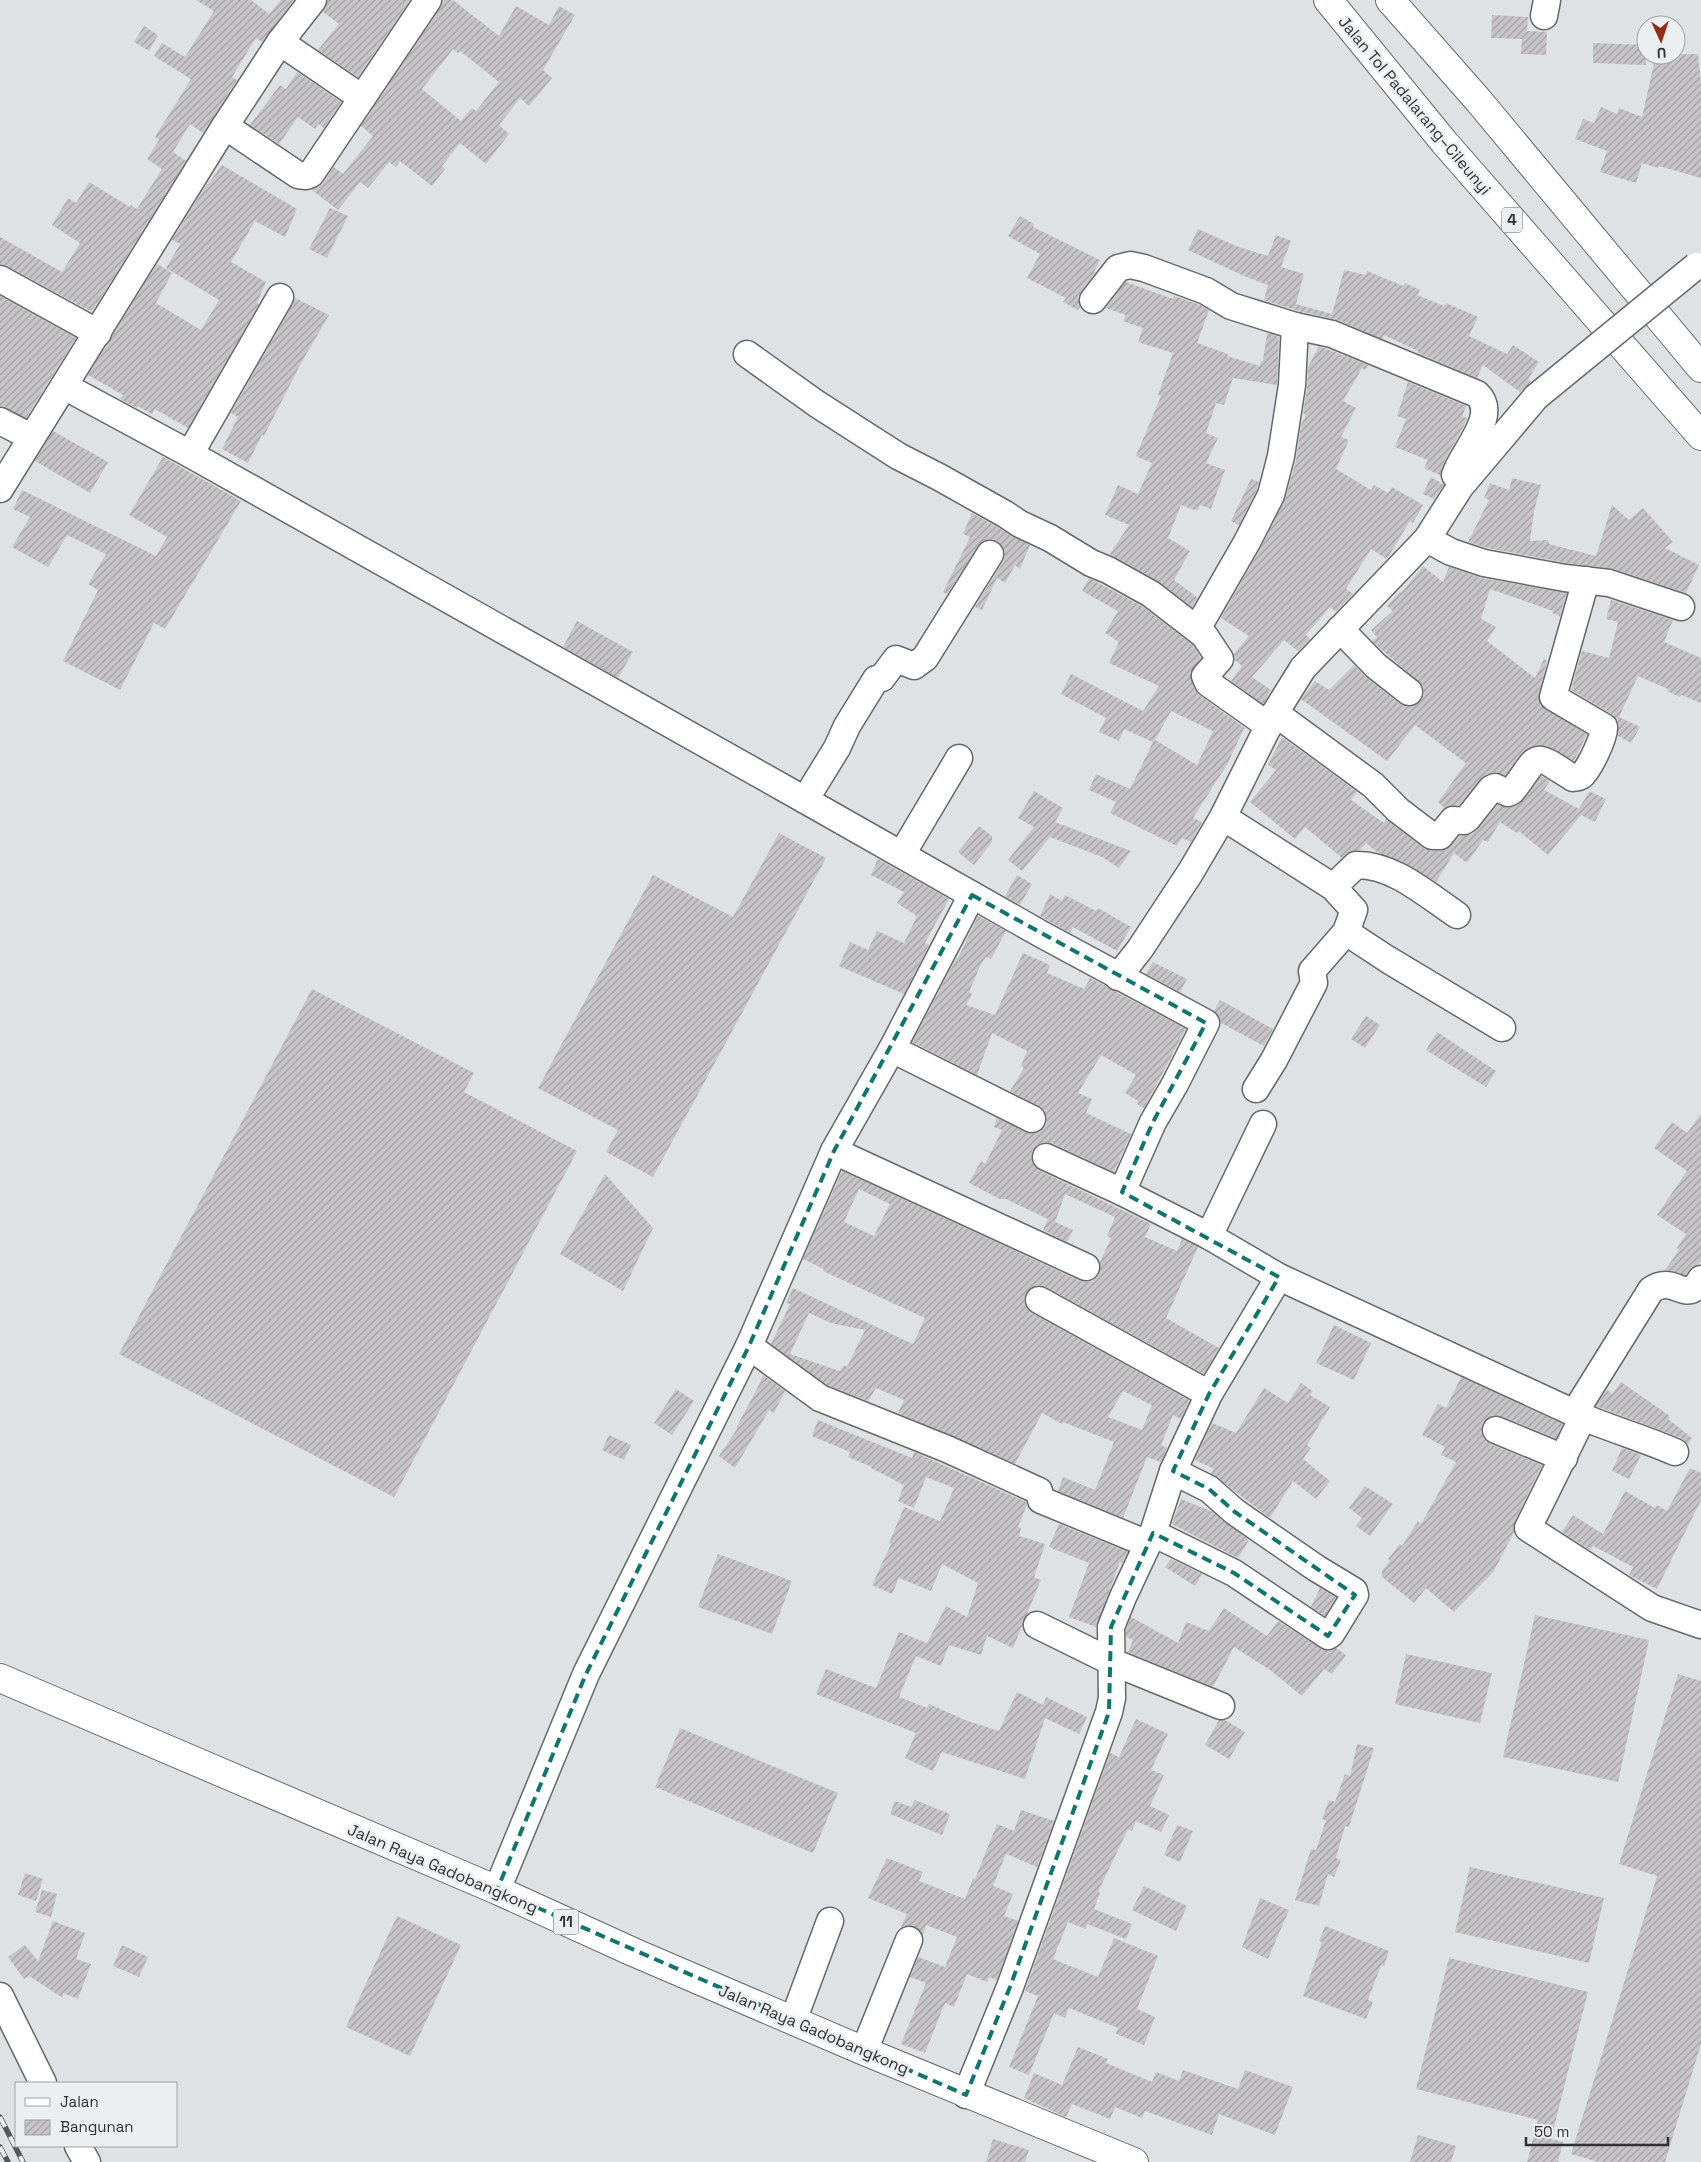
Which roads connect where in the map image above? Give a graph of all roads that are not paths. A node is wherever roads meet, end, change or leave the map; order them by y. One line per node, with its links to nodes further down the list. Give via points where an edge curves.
1 (313, 0): 5 (street)
2 (428, 0): 6 (street)
3 (1328, 0): 18 (highway, Jalan Tol Padalarang–Cileunyi / 4, via 1444,142)
4 (1390, 0): 15 (highway, via 1478,100)
5 (280, 42): 6 (street); 7 (street)
6 (362, 98): 7 (street, via 311,174 306,176 298,175)
7 (224, 126): 13 (street)
8 (1698, 263): 21 (street, bridge, via 1536,397)
9 (0, 279): 13 (street)
10 (280, 298): 20 (street)
11 (1093, 300): 12 (street, via 1118,268 1130,265 1206,291 1232,306)
12 (1294, 326): 21 (street, via 1332,334 1478,394 1486,411 1472,445 1459,462 1455,476); 28 (street, via 1292,386 1271,495)
13 (98, 333): 16 (street)
14 (747, 354): 28 (street, via 898,456 1144,590)
15 (1701, 368)
16 (64, 386): 19 (street); 20 (street)
17 (0, 420): 19 (street)
18 (1701, 436)
19 (31, 437): 22 (street)
20 (190, 454): 32 (street)
21 (1460, 486): 23 (street)
22 (0, 489)
23 (1427, 539): 25 (street, via 1484,563); 27 (street)
24 (990, 554): 32 (street, via 925,658 914,666 896,659 882,678 876,679)
25 (1586, 580): 26 (street, via 1609,583); 30 (street, via 1554,697 1604,727 1582,775 1573,778 1546,761 1532,761 1512,791 1491,789 1468,818 1453,820 1440,836 1432,836 1398,810 1373,785)
26 (1680, 607)
27 (1340, 629): 29 (street, via 1376,666); 30 (street, via 1303,668)
28 (1196, 630): 30 (street, via 1204,635 1220,659 1205,676 1208,683)
29 (1409, 692)
30 (1272, 719): 33 (street)
31 (959, 758): 34 (street)
32 (805, 800): 34 (street)
33 (1223, 817): 35 (street); 39 (street, via 1166,912)
34 (902, 854): 36 (street)
35 (1333, 887): 37 (street, via 1356,865 1370,865 1408,882); 38 (street, via 1354,910)
36 (972, 895): 39 (street); 41 (street)
37 (1457, 915)
38 (1346, 932): 40 (street); 42 (street, via 1312,971 1314,983)
39 (1118, 977): 47 (street, via 1206,1023 1152,1122)
40 (1502, 1028)
41 (892, 1049): 43 (street); 45 (street)
42 (1256, 1088)
43 (1032, 1119)
44 (1263, 1124): 48 (street)
45 (834, 1151): 49 (street); 53 (street)
46 (1046, 1157): 47 (street)
47 (1122, 1192): 48 (street)
48 (1209, 1236): 50 (street)
49 (1086, 1266)
50 (1279, 1277): 54 (street); 55 (street)
51 (1701, 1279): 55 (street, via 1688,1291 1666,1284 1659,1284 1651,1290)
52 (1039, 1300): 54 (street)
53 (749, 1346): 60 (street, via 820,1398 948,1448 1039,1491 1041,1500); 66 (street, via 586,1674)
54 (1209, 1394): 59 (street)
55 (1579, 1415): 57 (street); 58 (street)
56 (1496, 1430): 58 (street)
57 (1676, 1452)
58 (1564, 1458): 62 (street, via 1528,1528 1652,1608)
59 (1173, 1471): 60 (street); 60 (street, via 1210,1489 1235,1512 1354,1591 1355,1595 1328,1636 1234,1573)
60 (1150, 1539): 63 (street, via 1111,1627)
61 (1037, 1625): 63 (street)
62 (1701, 1625)
63 (1110, 1661): 65 (street); 73 (street, via 1110,1712 1010,1988)
64 (0, 1678): 66 (highway, Jalan Raya Gadobangkong / 11)
65 (1220, 1706)
66 (497, 1890): 70 (highway, Jalan Raya Gadobangkong / 11)
67 (830, 1921): 70 (street)
68 (909, 1940): 71 (street)
69 (0, 1996): 72 (street)
70 (793, 2020): 71 (highway, Jalan Raya Gadobangkong / 11)
71 (864, 2051): 73 (highway, Jalan Raya Gadobangkong / 11)
72 (43, 2082)
73 (966, 2095): 76 (highway, Jalan Raya Gadobangkong / 11)
74 (79, 2147): 75 (street)
75 (87, 2162)
76 (1134, 2162)

